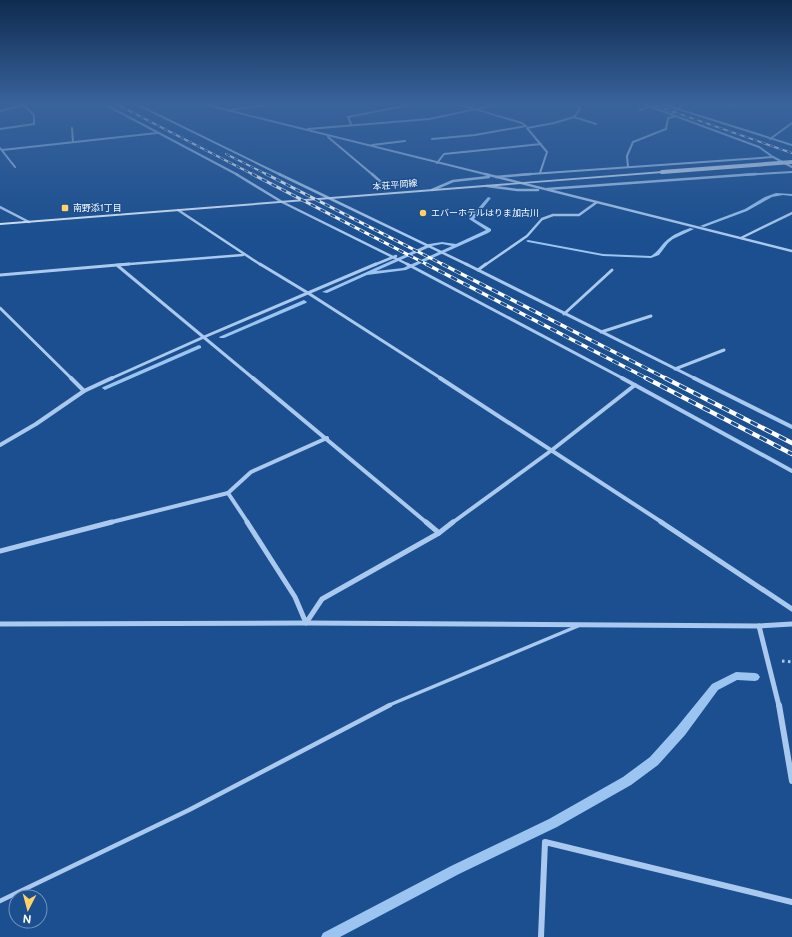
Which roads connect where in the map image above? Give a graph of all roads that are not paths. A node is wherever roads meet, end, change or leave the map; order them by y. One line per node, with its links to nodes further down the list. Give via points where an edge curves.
1 (0, 148): 11 (street)
2 (22, 148): 11 (street)
3 (186, 148): 27 (street)
4 (226, 148): 26 (street)
5 (341, 148): 21 (street)
6 (378, 148): 14 (street)
7 (505, 148): 14 (street, via 444,154)
8 (544, 148): 19 (street, via 547,152)
9 (631, 148): 16 (street, via 627,156)
10 (761, 148): 12 (street)
11 (2, 150): 15 (street)
12 (773, 157): 16 (street); 17 (street)
13 (792, 162): 22 (main road, 本荘平岡線, bridge)
14 (437, 163): 20 (street)
15 (15, 167)
16 (628, 167): 19 (street)
17 (792, 167)
18 (792, 172): 24 (street)
19 (540, 173): 20 (street)
20 (493, 177): 22 (street); 25 (street, via 453,181)
21 (382, 183)
22 (517, 183): 23 (main road, 本荘平岡線); 24 (street)
23 (486, 185): 24 (street, via 517,190); 25 (main road, 本荘平岡線)
24 (543, 189): 28 (street)
25 (432, 190): 26 (main road, 本荘平岡線)
26 (329, 198): 27 (main road, 本荘平岡線); 39 (street)
27 (282, 202): 30 (main road, 本荘平岡線); 37 (street)
28 (597, 202): 34 (street); 39 (street, via 579,215 553,215 542,219 527,236)
29 (0, 207): 32 (street)
30 (178, 210): 32 (main road, 本荘平岡線); 36 (street)
31 (792, 213): 34 (street)
32 (28, 222): 33 (main road, 本荘平岡線)
33 (0, 224)
34 (741, 238): 35 (street)
35 (792, 251)
36 (244, 255): 38 (street); 42 (street)
37 (394, 257): 42 (street); 50 (street)
38 (118, 266): 41 (street); 47 (street)
39 (478, 270): 44 (street)
40 (612, 270): 44 (street)
41 (0, 275)
42 (308, 293): 47 (street); 55 (street)
43 (0, 308): 51 (street)
44 (564, 314): 46 (street)
45 (651, 316): 46 (street)
46 (600, 332): 49 (street)
47 (204, 337): 51 (street); 53 (street)
48 (724, 350): 49 (street)
49 (675, 369): 52 (street)
50 (635, 385): 55 (street); 56 (street)
51 (84, 391): 54 (street)
52 (792, 427)
53 (327, 438): 57 (street, via 251,472); 58 (street)
54 (0, 445)
55 (552, 450): 58 (street); 60 (street)
56 (792, 471)
57 (228, 493): 59 (street); 61 (street, via 294,596)
58 (439, 533): 61 (street, via 322,599)
59 (0, 551)
60 (792, 609)
61 (306, 623): 62 (street); 63 (street)
62 (0, 624)
63 (583, 624): 65 (street); 67 (lane, via 383,708 189,810)
64 (792, 624): 65 (street)
65 (759, 626): 66 (street, via 782,716)
66 (792, 782)
67 (0, 901)
68 (792, 902): 69 (street, via 545,842)
69 (541, 937)

